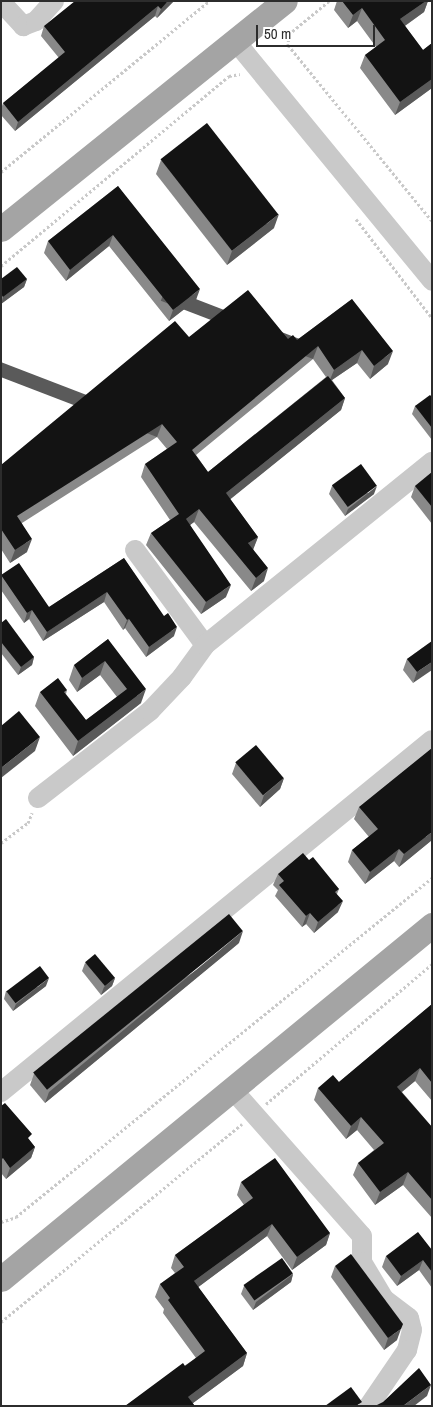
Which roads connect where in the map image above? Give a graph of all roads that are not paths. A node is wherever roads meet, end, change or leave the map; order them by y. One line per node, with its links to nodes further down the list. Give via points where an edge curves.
1 (54, 1): 3 (street, via 36,20 23,26)
2 (285, 1): 4 (main road)
3 (1, 2)
4 (236, 42): 5 (main road); 6 (street)
5 (1, 229)
6 (432, 281)
7 (432, 462): 9 (street)
8 (135, 550): 9 (street)
9 (205, 645): 11 (street, via 150,711)
10 (432, 740): 14 (street)
11 (38, 798)
12 (432, 925): 13 (main road)
13 (232, 1089): 15 (main road); 16 (street, via 362,1236 362,1262 384,1299 409,1318 412,1330 407,1350)
14 (1, 1092)
15 (2, 1275)
16 (369, 1406)

